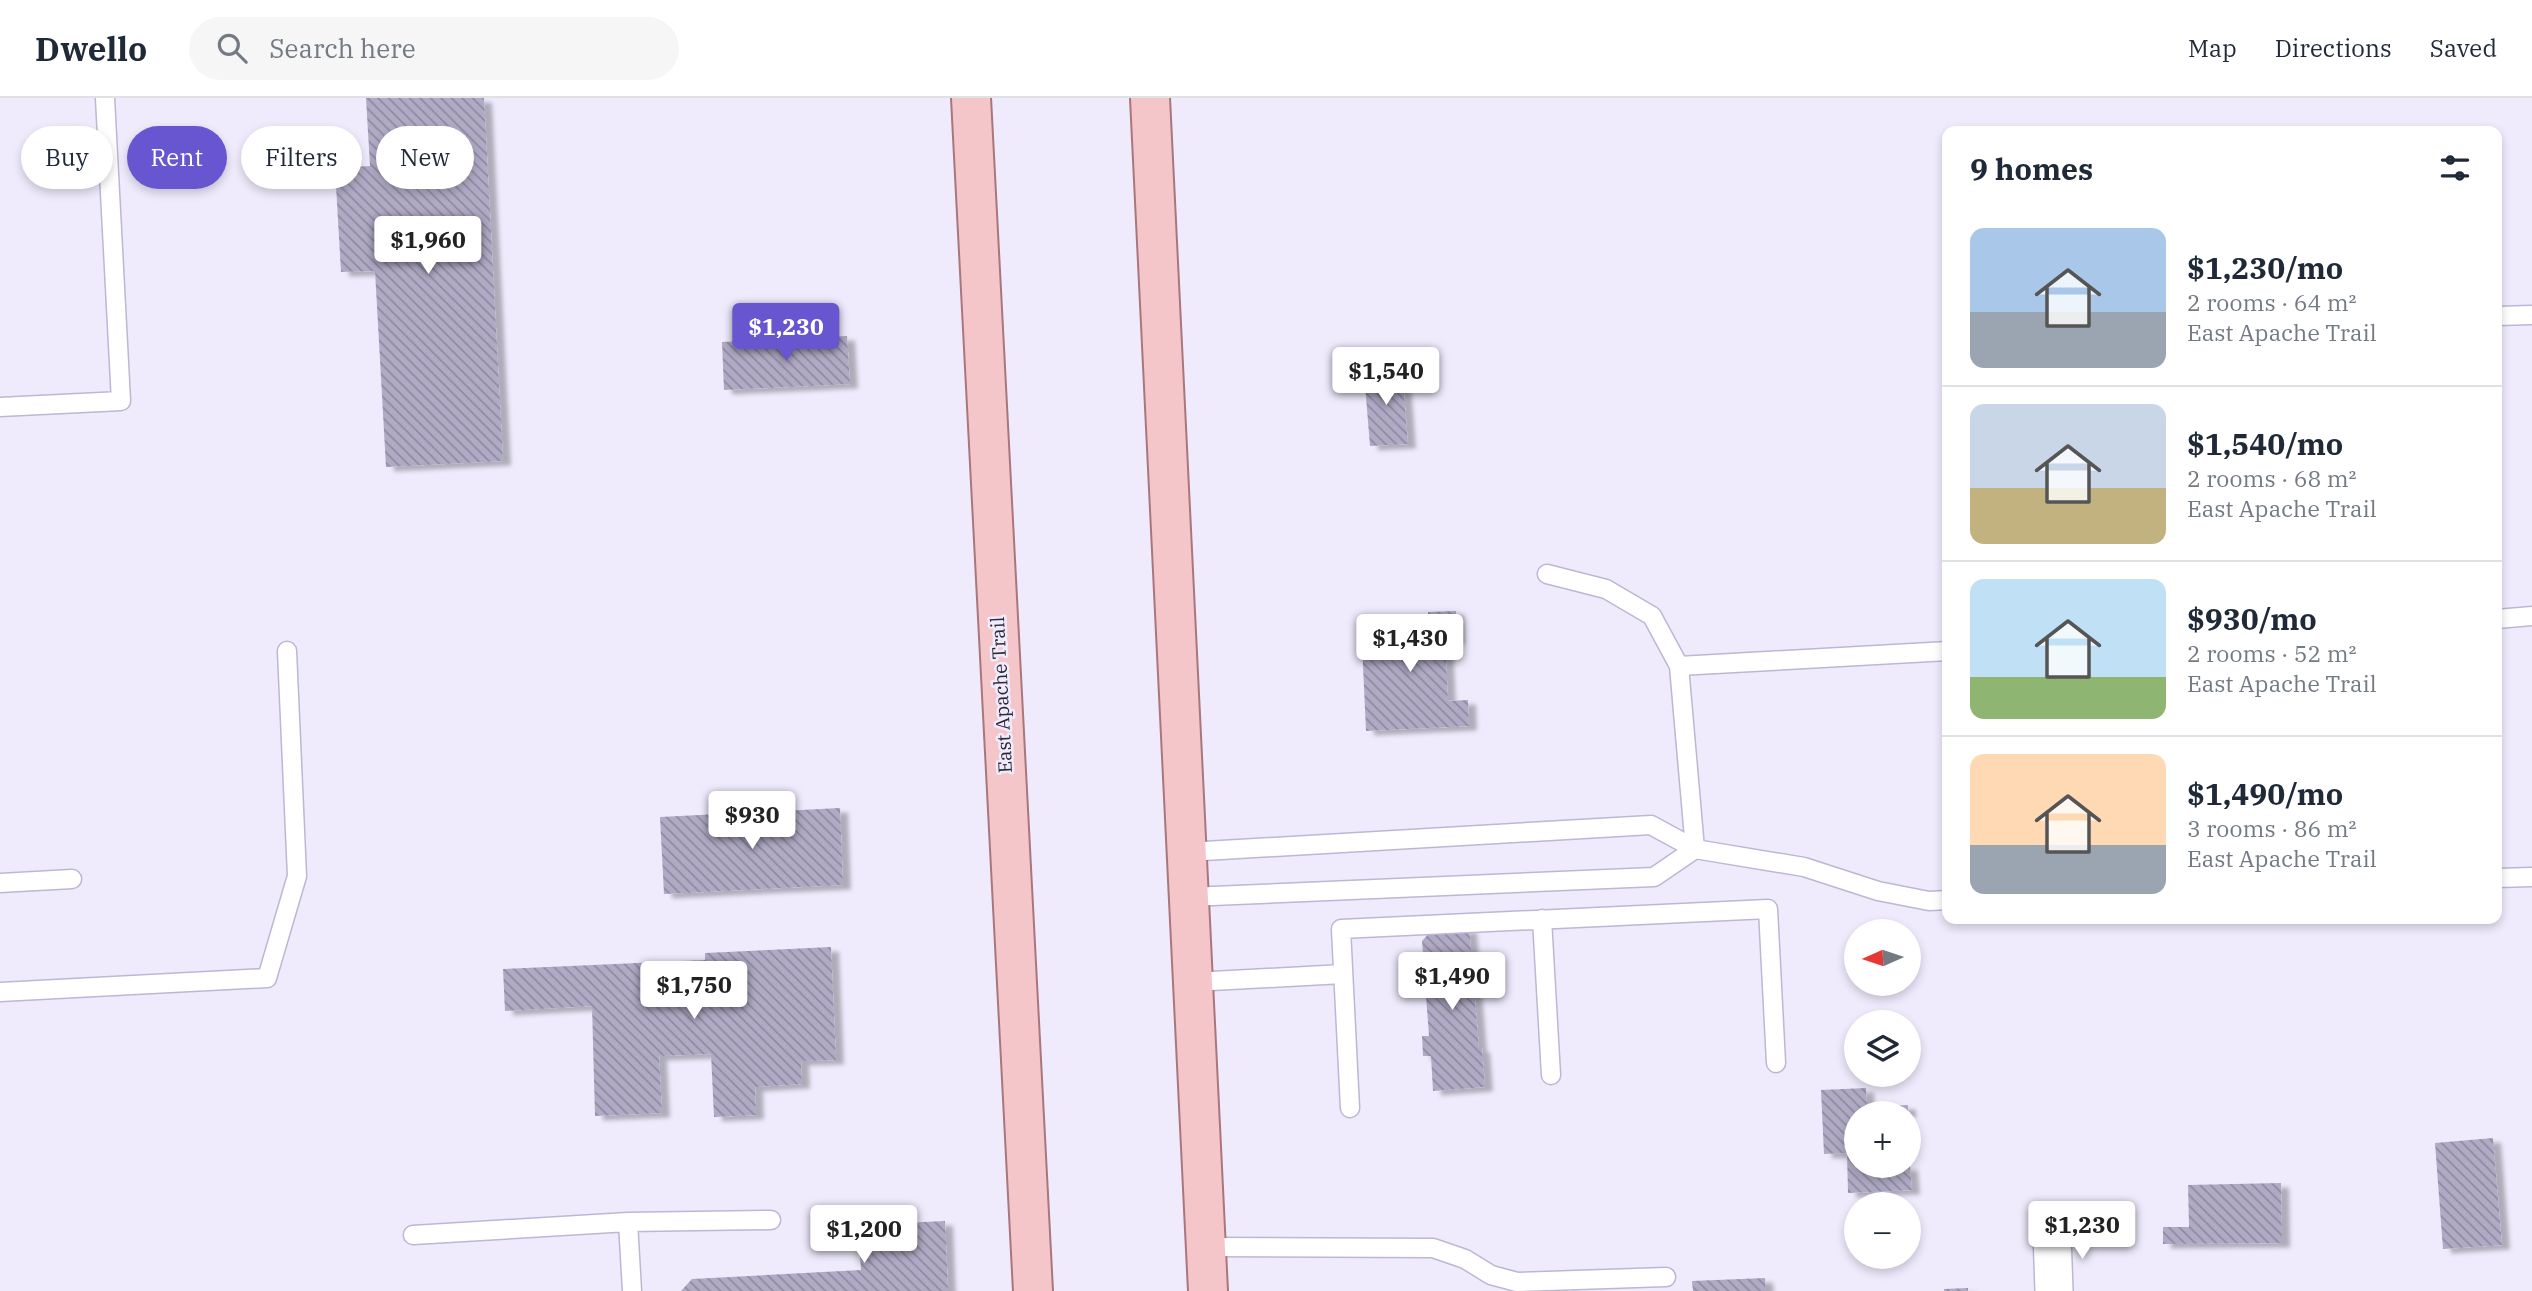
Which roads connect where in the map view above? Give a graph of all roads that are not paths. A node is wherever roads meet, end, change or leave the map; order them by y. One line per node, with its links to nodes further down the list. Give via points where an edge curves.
1 (105, 98): 6 (lane, via 121,401)
2 (971, 98): 35 (main road, East Apache Trail)
3 (1150, 98): 14 (main road)
4 (2532, 315): 5 (lane)
5 (2502, 316)
6 (0, 407)
7 (1547, 574): 12 (lane, via 1606,589 1652,616)
8 (2532, 617): 9 (lane)
9 (2502, 619)
10 (287, 651): 24 (lane, via 297,876 267,978)
11 (1942, 651): 12 (lane)
12 (1679, 666): 13 (lane)
13 (1695, 849): 14 (lane, via 1651,825); 19 (lane, via 1654,877); 20 (lane, via 1804,867 1878,891)
14 (1187, 852): 19 (main road)
15 (2532, 877): 16 (lane)
16 (2502, 878)
17 (72, 879): 18 (lane)
18 (0, 883)
19 (1189, 897): 23 (main road)
20 (1942, 900)
21 (1542, 919): 22 (lane, via 1341,929); 25 (lane, via 1768,909); 26 (lane)
22 (1343, 974): 23 (lane); 27 (lane)
23 (1194, 982): 32 (main road)
24 (0, 992)
25 (1776, 1063)
26 (1551, 1075)
27 (1350, 1108)
28 (771, 1220): 29 (lane)
29 (628, 1222): 31 (lane); 34 (lane)
30 (2052, 1234): 37 (street)
31 (413, 1235)
32 (1206, 1247): 33 (lane, via 1433,1248 1517,1282); 36 (main road)
33 (1666, 1276)
34 (632, 1291)
35 (1033, 1291)
36 (1208, 1291)
37 (2054, 1291)

